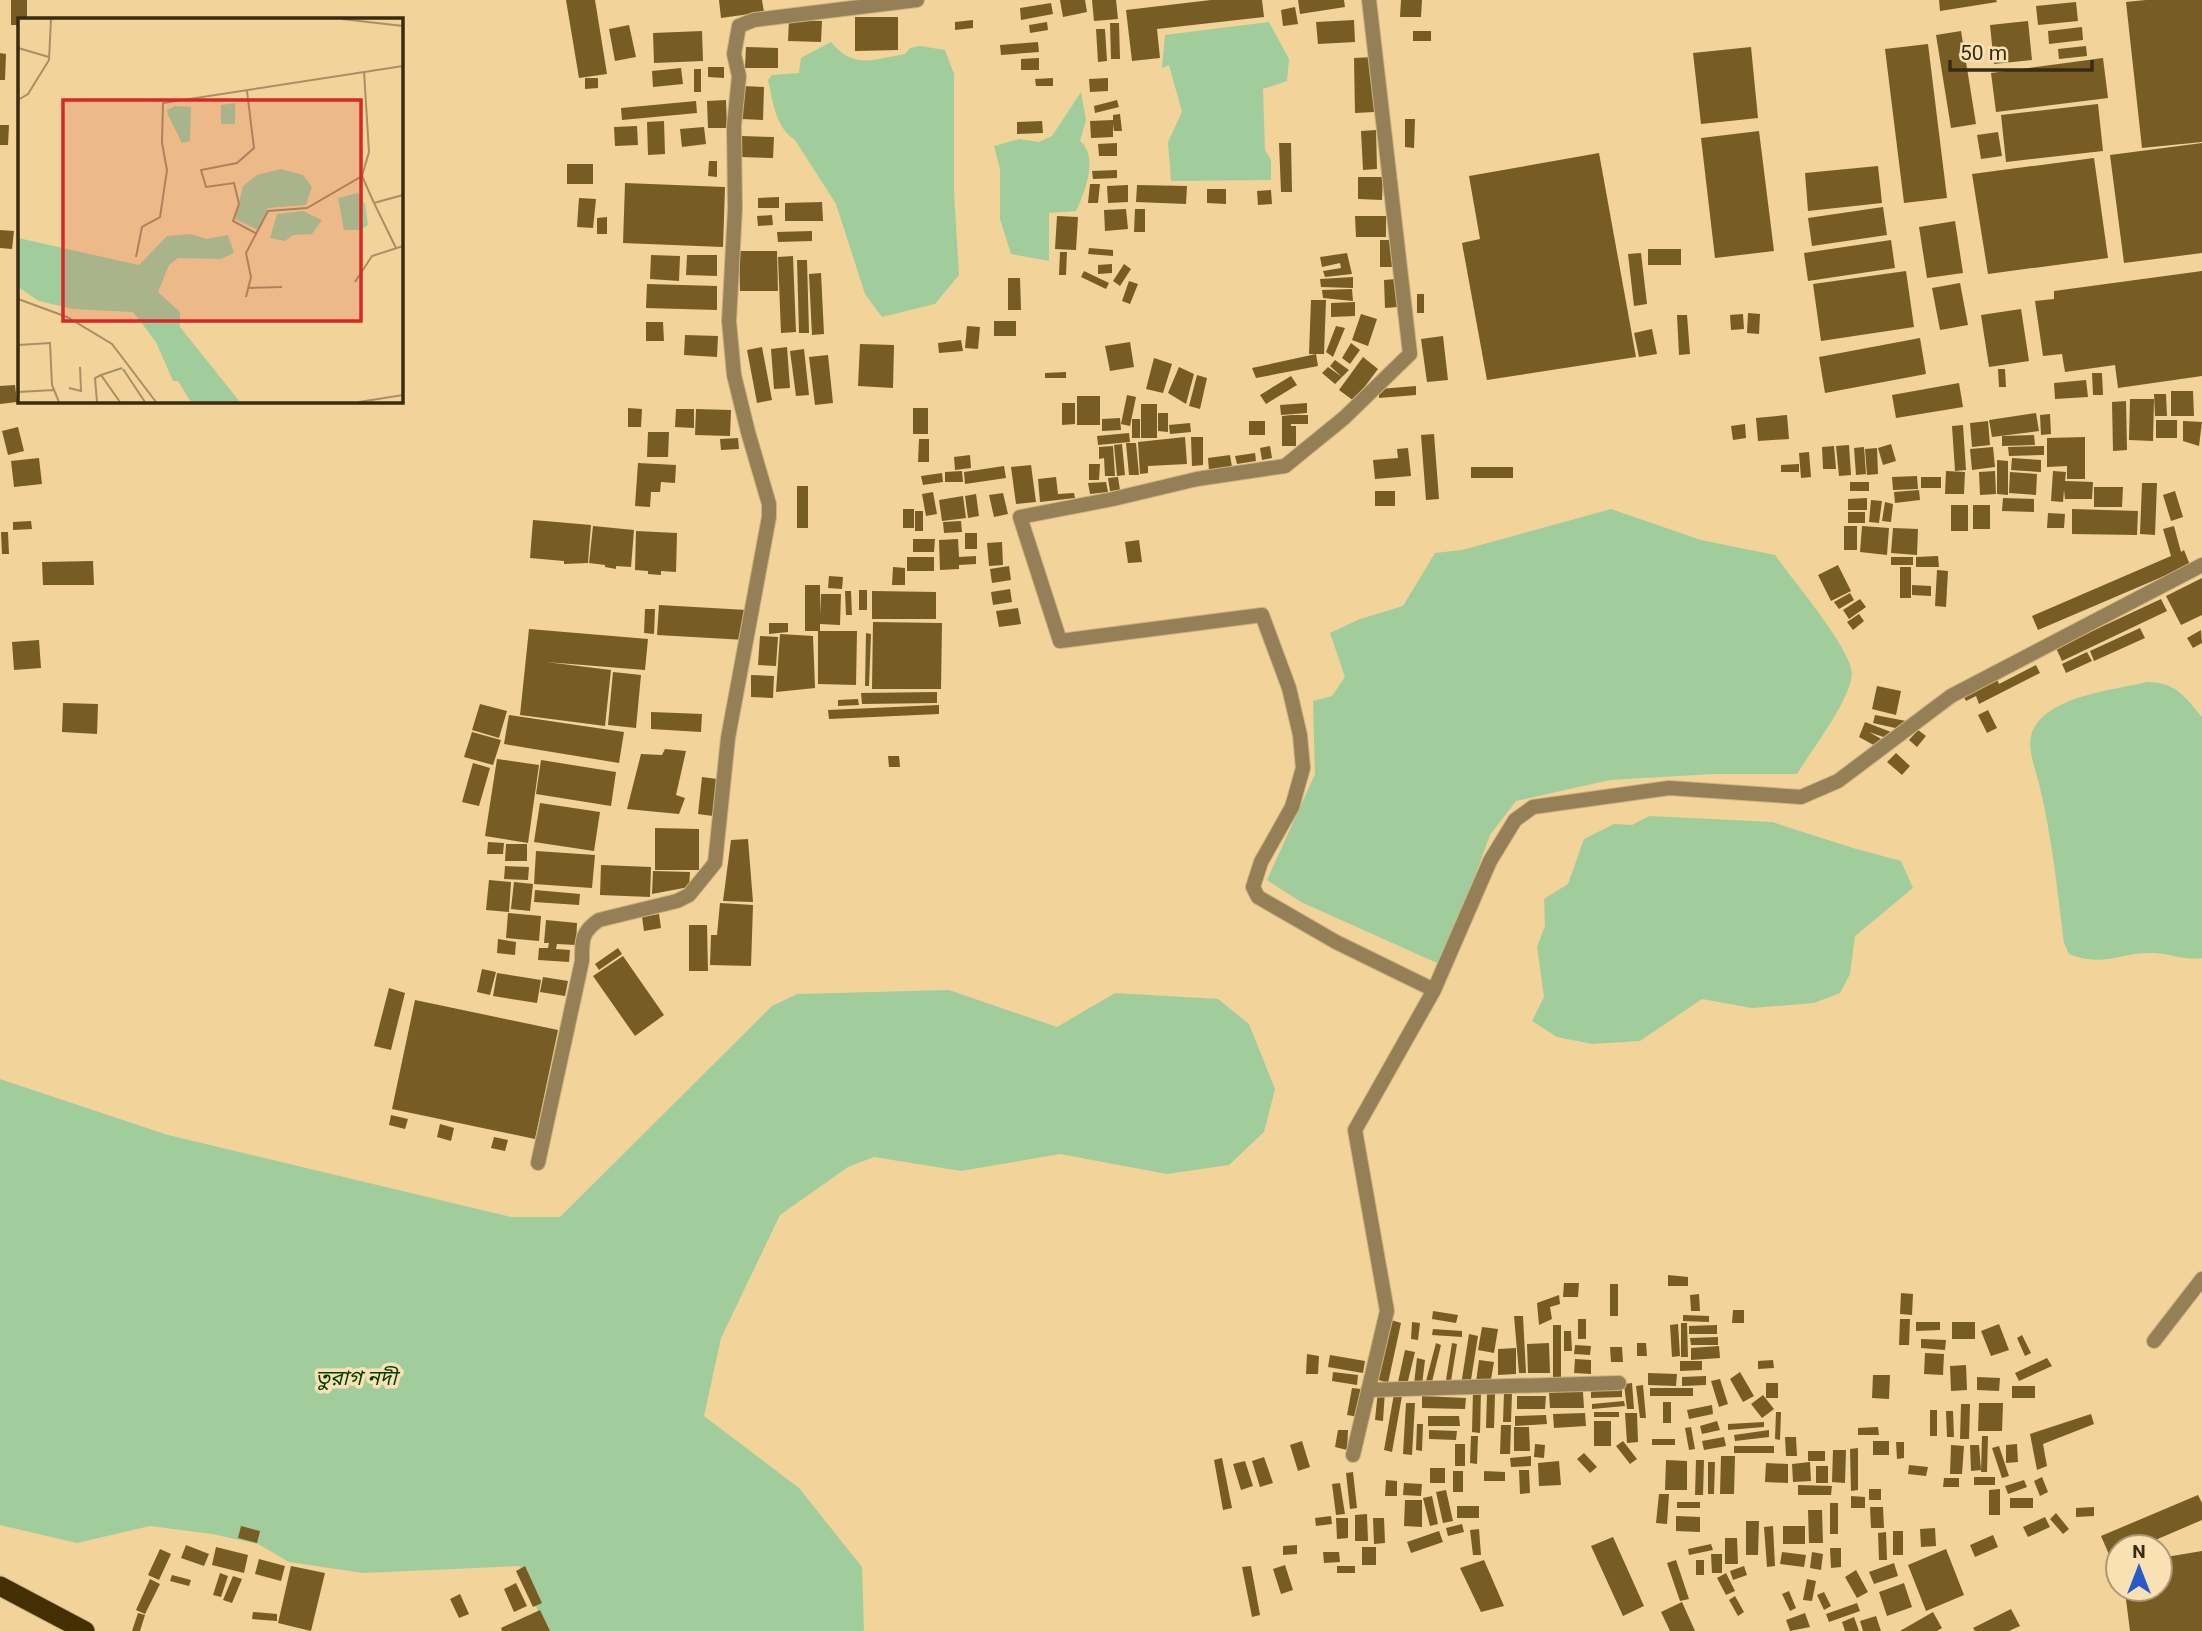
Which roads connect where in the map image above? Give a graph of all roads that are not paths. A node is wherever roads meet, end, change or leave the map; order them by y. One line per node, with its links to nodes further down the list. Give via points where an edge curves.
1 (917, 0): 5 (street, via 754,20 739,26 734,54 739,76 729,321 734,375 769,517 728,738 715,863 689,895 599,920 583,937 582,961)
2 (1369, 0): 4 (street, via 1410,354 1344,418 1285,466 1197,479 1020,517 1060,641 1262,615 1289,688 1303,768 1292,807 1261,862 1254,887 1258,897 1336,943)
3 (2202, 565): 4 (street, via 1951,696 1838,781 1801,797 1669,788 1532,807 1516,820 1490,861)
4 (1434, 990): 9 (street, via 1355,1130 1387,1311)
5 (538, 1163)
6 (2202, 1279): 7 (street)
7 (2154, 1341)
8 (1619, 1383): 9 (street)
9 (1368, 1390): 10 (street)
10 (1353, 1455)
11 (0, 1586): 12 (highway)
12 (85, 1631)

